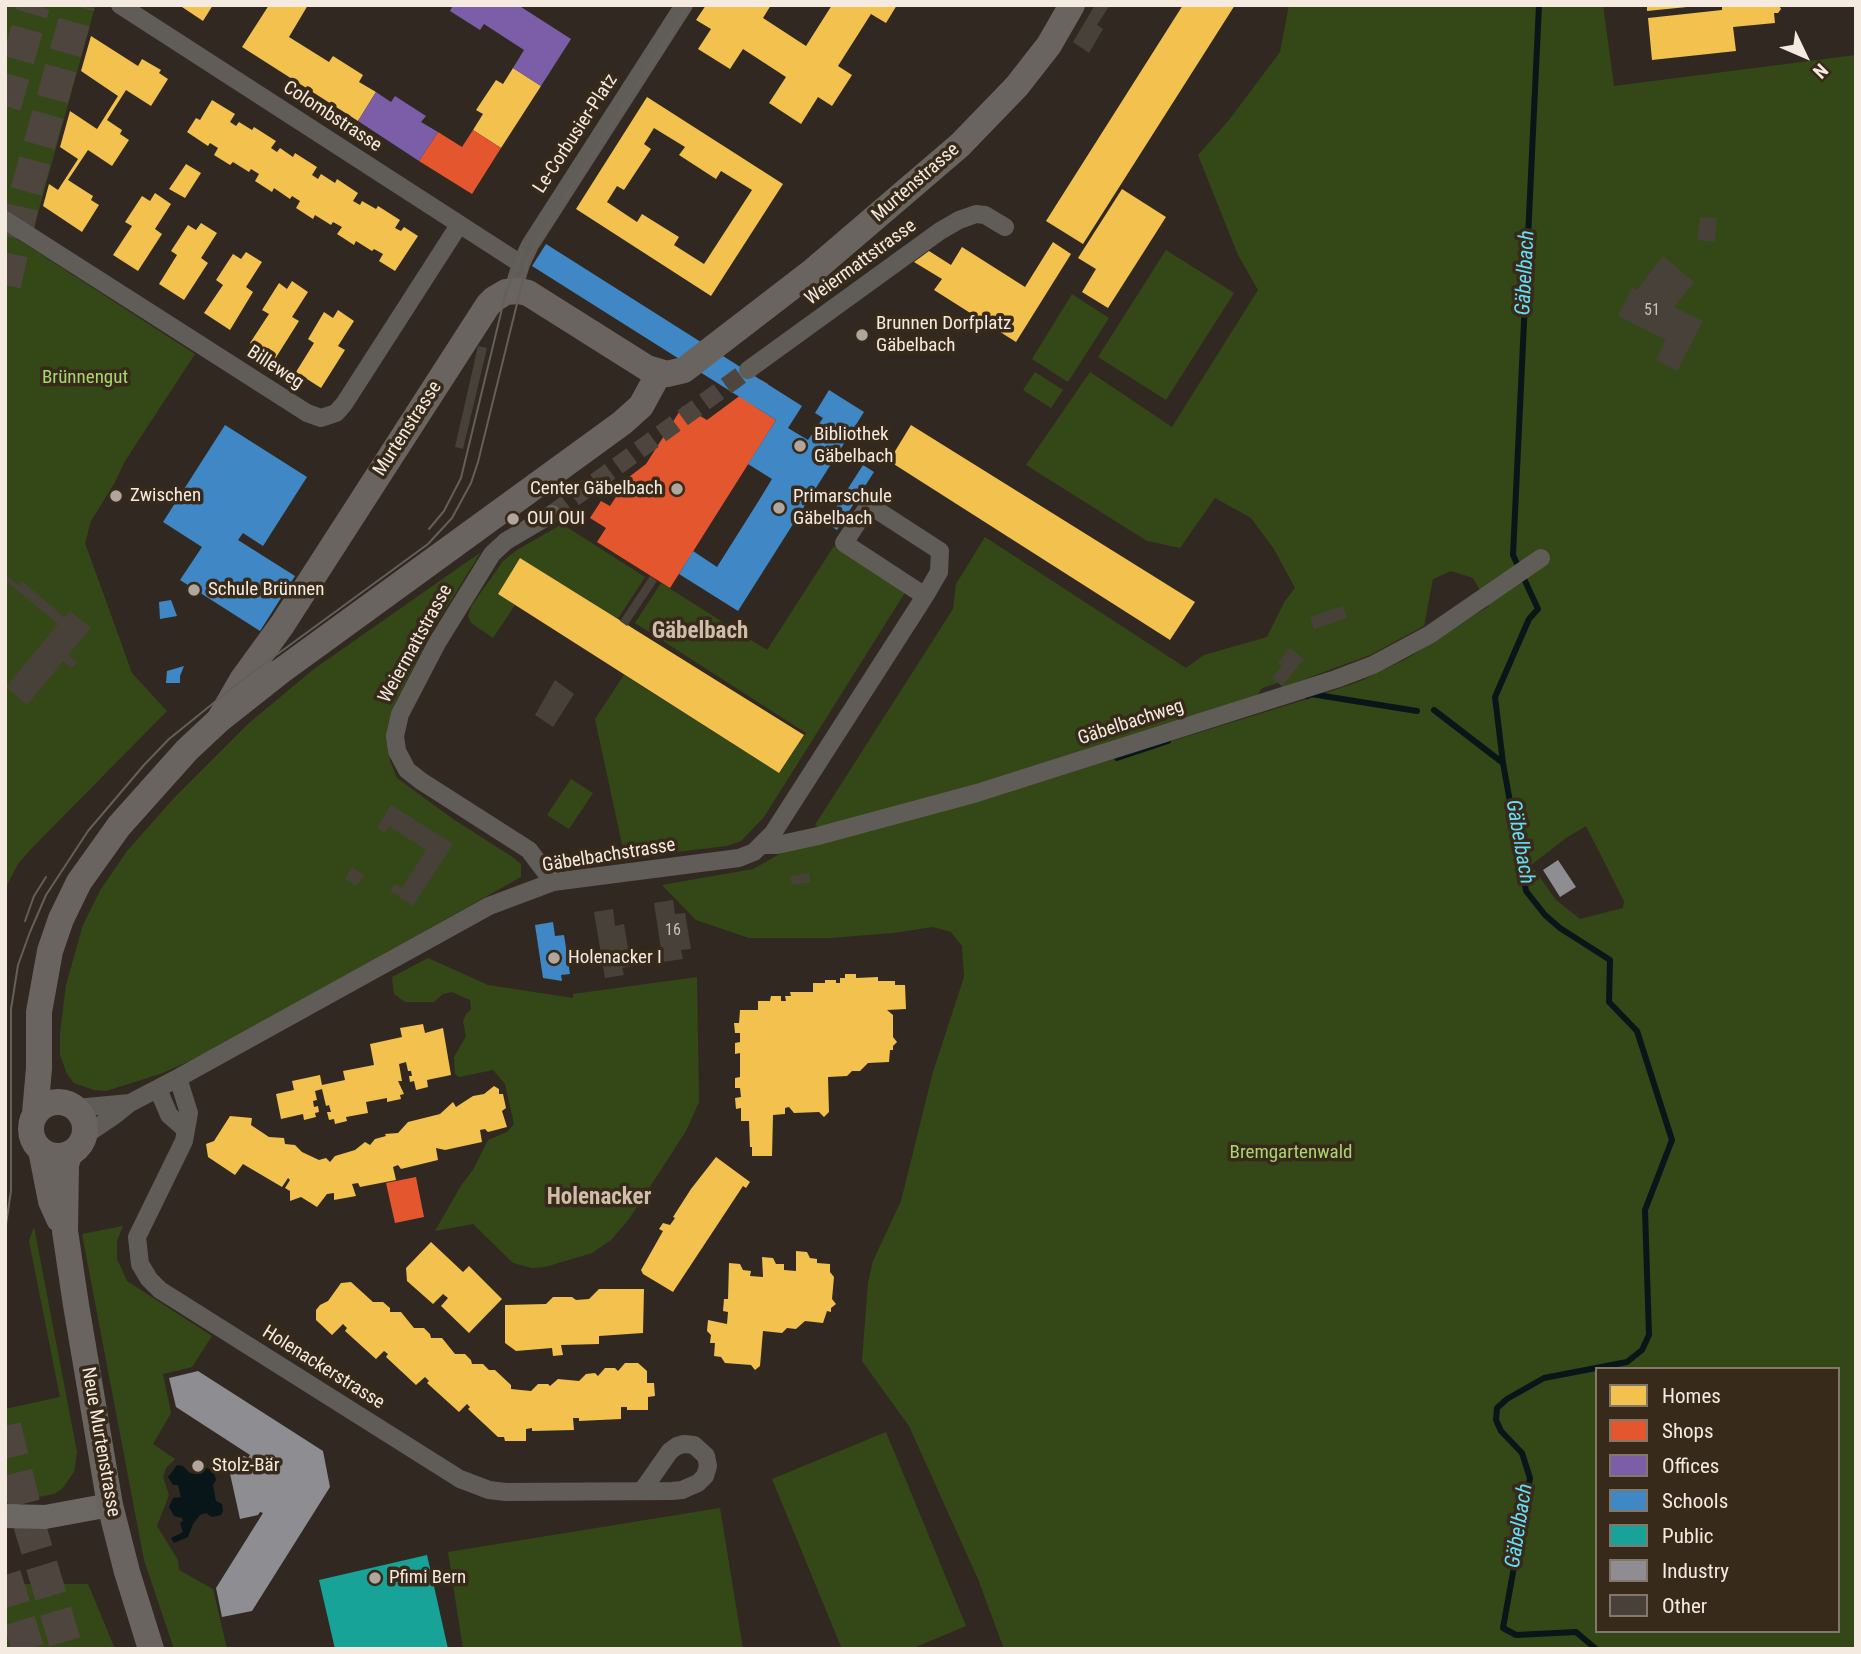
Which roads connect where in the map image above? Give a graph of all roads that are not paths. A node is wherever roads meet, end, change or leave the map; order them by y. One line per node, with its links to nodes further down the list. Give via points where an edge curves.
1 (120, 5): 5 (street, Colombstrasse)
2 (684, 5): 7 (street, Le-Corbusier-Platz)
3 (1072, 5): 10 (main road, Murtenstrasse, via 1017,86 961,145 703,357 678,372)
4 (5, 220): 5 (street, Billeweg, via 321,418 336,413 344,404)
5 (459, 225): 7 (street, Colombstrasse)
6 (1005, 227): 9 (street, Weiermattstrasse, via 985,215 959,220)
7 (521, 264): 8 (street, Le-Corbusier-Platz)
8 (513, 290): 10 (main road, via 533,295); 14 (main road, Murtenstrasse, via 488,304)
9 (748, 370)
10 (659, 373): 14 (main road, Murtenstrasse, via 640,406 622,423)
11 (552, 514): 16 (street, Weiermattstrasse, via 492,554 437,643 400,714 395,736 398,756 407,770 529,850)
12 (1541, 558): 15 (street, Gäbelbachweg, via 1404,649 1336,679 977,793 818,836)
13 (925, 596): 13 (street, Gäbelbachstrasse, via 939,572 940,551 869,505 844,543); 15 (street, Gäbelbachstrasse)
14 (219, 720): 17 (main road, Murtenstrasse, via 144,796 79,882 61,919 44,978)
15 (762, 845): 16 (street, Gäbelbachstrasse, via 739,858)
16 (553, 882): 18 (street, Gäbelbachstrasse, via 489,906)
17 (39, 1068): 21 (main road); 22 (main road, Murtenstrasse)
18 (178, 1078): 19 (street, Gäbelbachstrasse); 23 (street, Holenackerstrasse, via 189,1113)
19 (158, 1089): 20 (street, Gäbelbachstrasse); 23 (street, via 169,1115)
20 (130, 1102): 21 (street, Gäbelbachstrasse); 24 (street, Gäbelbachstrasse)
21 (73, 1106): 22 (main road, via 55,1102); 24 (main road, via 84,1121)
22 (35, 1114): 25 (main road, via 30,1129)
23 (185, 1129): 27 (street, Holenackerstrasse, via 181,1147 137,1237 140,1264 160,1290 473,1485 506,1492)
24 (77, 1145): 25 (main road, via 55,1156); 26 (main road, Neue Murtenstrasse, via 66,1164)
25 (41, 1150): 26 (main road, Neue Murtenstrasse, via 51,1201)
26 (65, 1231): 28 (main road, Neue Murtenstrasse)
27 (642, 1492)
28 (110, 1505): 29 (street, via 45,1517); 30 (main road, Neue Murtenstrasse)
29 (5, 1516)
30 (151, 1649)

